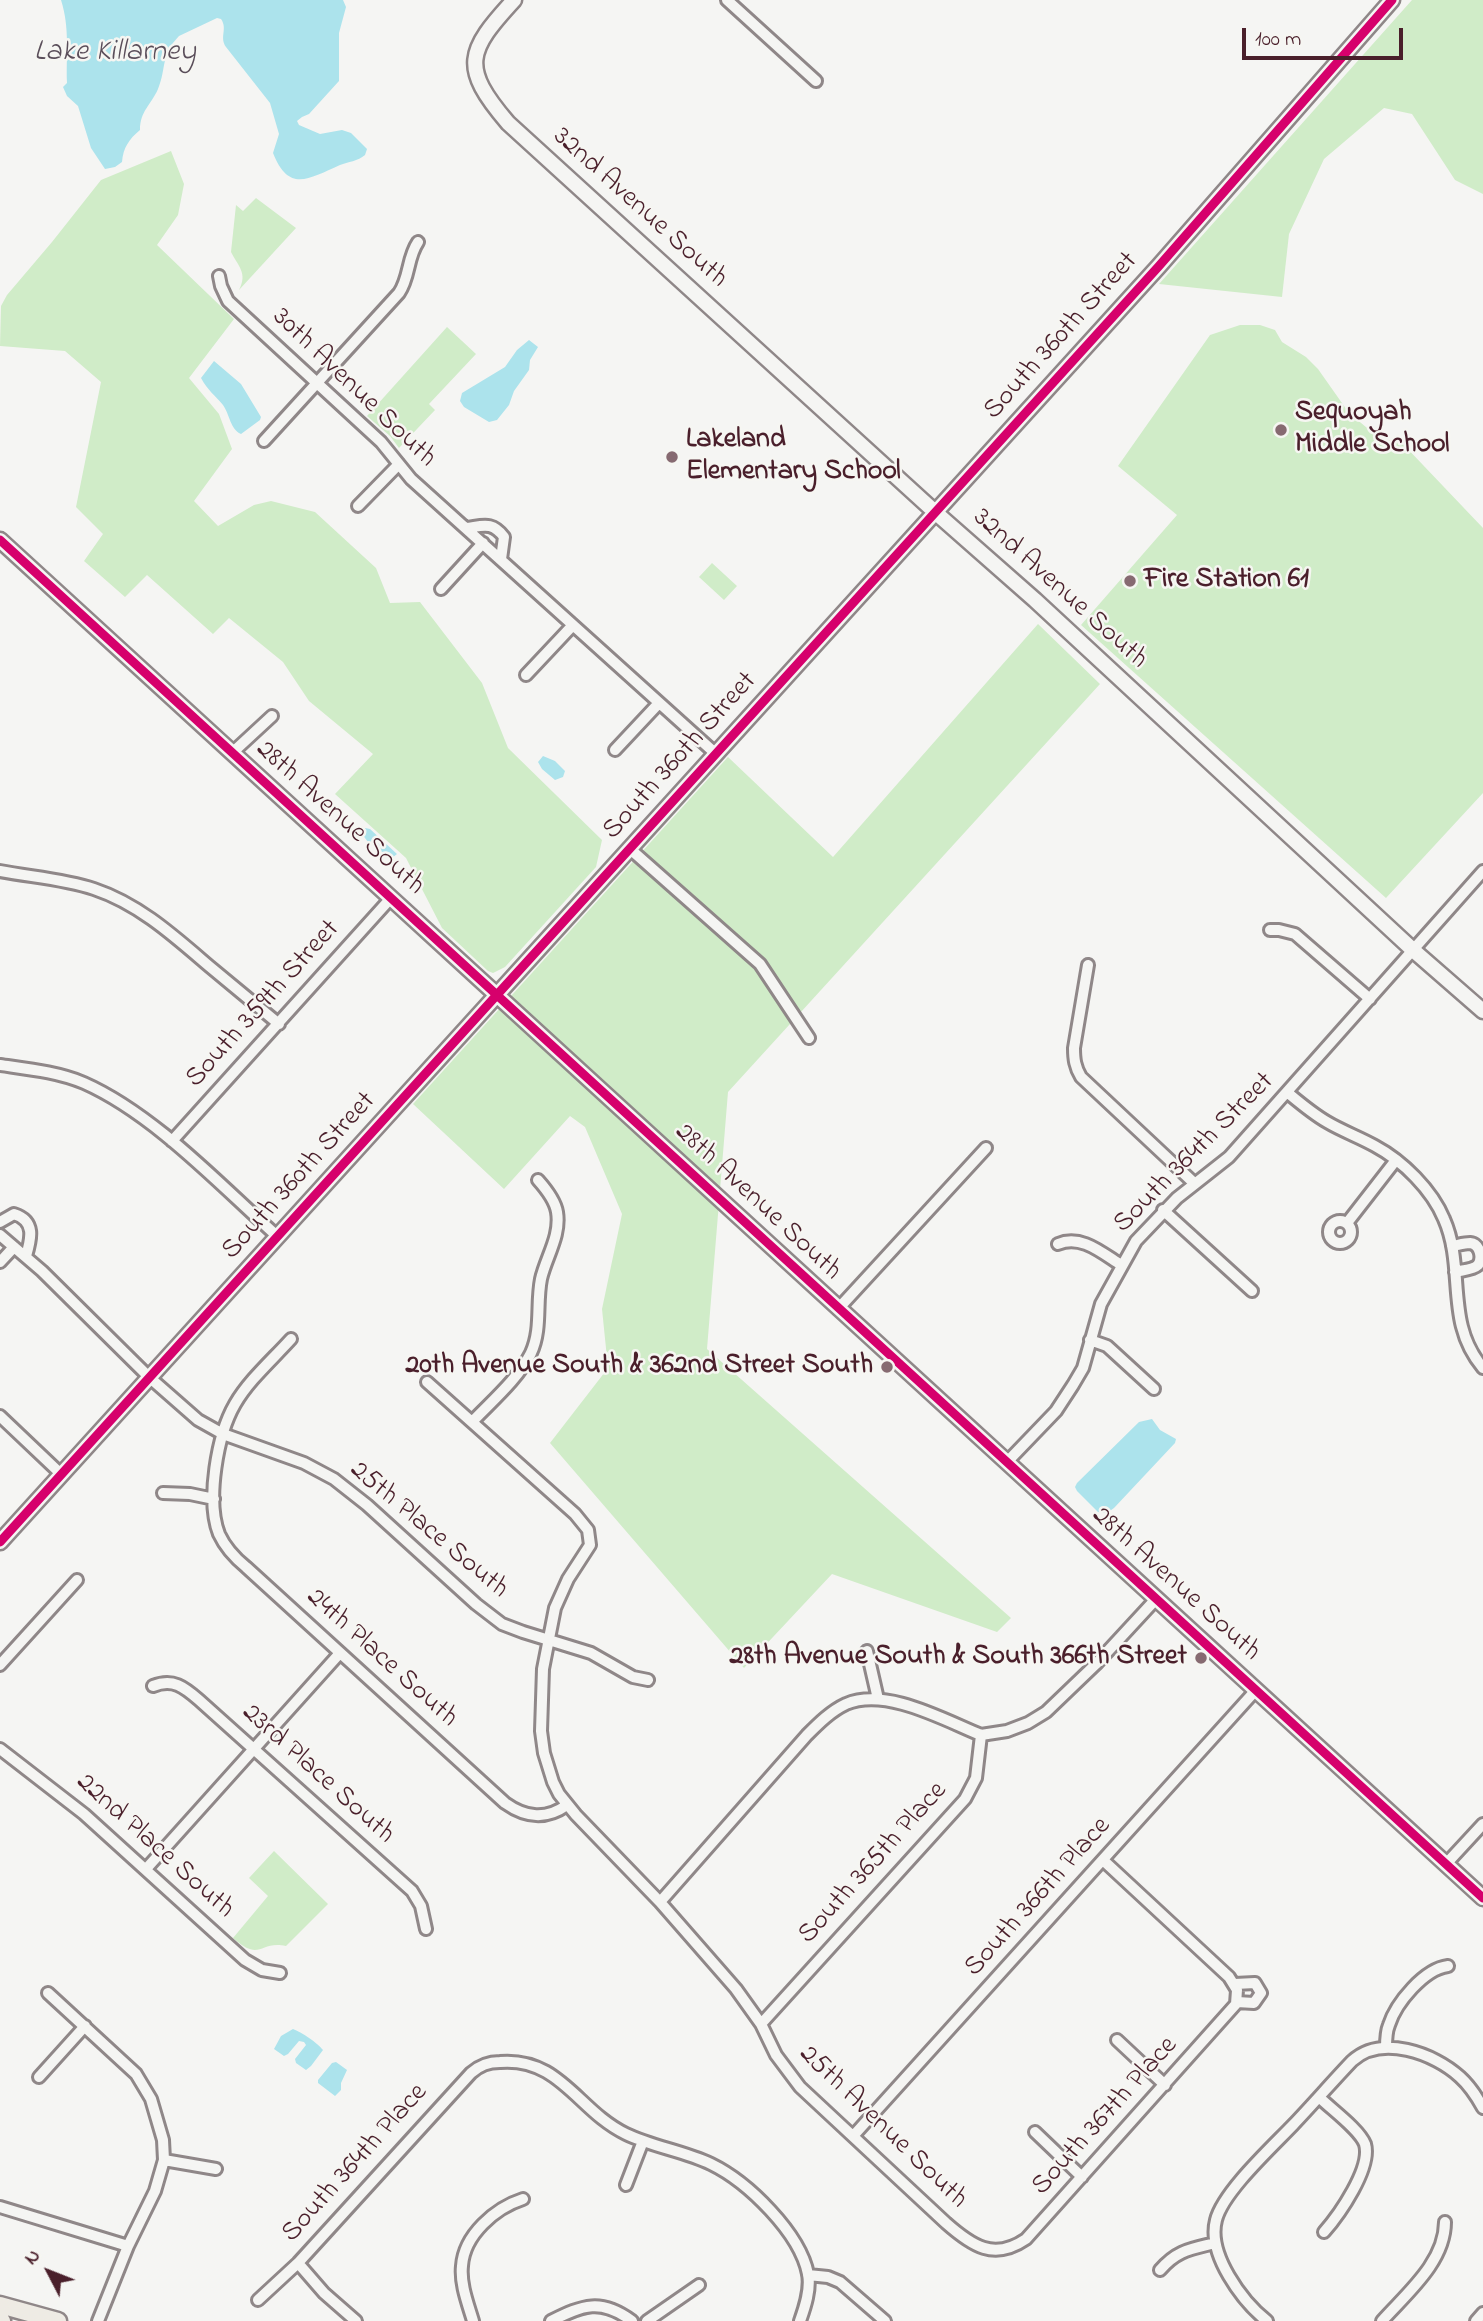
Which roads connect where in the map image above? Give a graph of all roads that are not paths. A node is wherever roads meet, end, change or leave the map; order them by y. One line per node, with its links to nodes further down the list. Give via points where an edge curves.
1 (514, 0): 11 (street, 32nd Avenue South, via 477,48 475,66 495,108)
2 (727, 0): 4 (street)
3 (1392, 0): 11 (street, South 360th Street, via 1159,266)
4 (816, 81)
5 (418, 243): 7 (street, via 399,293)
6 (219, 276): 7 (street, 30th Avenue South, via 228,301)
7 (318, 383): 8 (street); 9 (street, 30th Avenue South, via 382,442)
8 (264, 441)
9 (399, 464): 10 (street); 12 (street, 30th Avenue South)
10 (358, 506)
11 (934, 512): 23 (street, South 360th Street); 29 (street, 32nd Avenue South, via 1045,608)
12 (466, 528): 14 (street, 30th Avenue South); 15 (street, via 491,525 499,530 504,537)
13 (0, 540): 22 (street, 28th Avenue South)
14 (483, 543): 15 (street, 30th Avenue South); 16 (street)
15 (501, 559): 17 (street, 30th Avenue South)
16 (440, 589)
17 (573, 625): 18 (street); 19 (street, 30th Avenue South)
18 (526, 675)
19 (659, 703): 21 (street); 23 (street, 30th Avenue South)
20 (272, 716): 22 (street)
21 (615, 750)
22 (232, 753): 27 (street, 28th Avenue South)
23 (715, 753): 24 (street, South 360th Street)
24 (629, 848): 31 (street, South 360th Street); 35 (street, via 760,964)
25 (0, 871): 34 (street, via 74,883 116,899 178,938)
26 (1483, 872): 29 (street, South 364th Street)
27 (391, 898): 31 (street, 28th Avenue South); 34 (street, South 359th Street)
28 (1270, 930): 32 (street, via 1295,934)
29 (1413, 950): 32 (street, South 364th Street); 33 (street, 32nd Avenue South)
30 (1088, 965): 42 (street, via 1074,1048 1078,1071)
31 (496, 994): 47 (street, South 360th Street); 56 (street, 28th Avenue South)
32 (1370, 999): 37 (street, South 364th Street)
33 (1483, 1012)
34 (278, 1024): 38 (street, South 359th Street)
35 (809, 1038)
36 (0, 1065): 38 (street, via 82,1083)
37 (1288, 1093): 40 (street, via 1325,1121); 42 (street, South 364th Street, via 1229,1157)
38 (172, 1142): 47 (street)
39 (986, 1147): 56 (street)
40 (1396, 1160): 45 (street); 49 (street, via 1432,1198)
41 (538, 1180): 64 (street, via 554,1203 558,1225 541,1281 535,1343 517,1374)
42 (1194, 1183): 43 (street, South 364th Street)
43 (1163, 1210): 53 (street, South 364th Street); 55 (street)
44 (0, 1222): 51 (street, via 14,1214 29,1225)
45 (1347, 1223)
46 (0, 1235): 50 (street, 25th Place South)
47 (277, 1236): 60 (street, South 360th Street)
48 (1058, 1244): 53 (street, via 1079,1241)
49 (1452, 1246): 54 (street); 54 (street, via 1473,1244 1482,1255 1475,1268)
50 (14, 1247): 51 (street, 25th Place South); 52 (street)
51 (26, 1256): 60 (street, 25th Place South)
52 (0, 1262)
53 (1121, 1265): 58 (street, South 364th Street, via 1101,1304)
54 (1455, 1272): 59 (street, via 1462,1329)
55 (1252, 1291)
56 (838, 1308): 66 (street, 28th Avenue South)
57 (291, 1339): 65 (street, 24th Place South, via 239,1398)
58 (1090, 1340): 62 (street, via 1107,1346); 66 (street, South 364th Street, via 1083,1368 1065,1398)
59 (1483, 1368)
60 (149, 1377): 65 (street, 25th Place South, via 198,1420); 67 (street, South 360th Street)
61 (427, 1382): 64 (street)
62 (1154, 1389)
63 (0, 1416): 67 (street)
64 (472, 1422): 73 (street, 25th Avenue South, via 589,1532 588,1551 561,1593)
65 (223, 1434): 69 (street, 24th Place South); 73 (street, 25th Place South, via 304,1463 334,1479 491,1616)
66 (1007, 1462): 72 (street, 28th Avenue South)
67 (61, 1474): 70 (street, South 360th Street)
68 (163, 1493): 69 (street)
69 (214, 1499): 75 (street, 24th Place South, via 218,1530 230,1551)
70 (0, 1542)
71 (77, 1580): 76 (street)
72 (1156, 1599): 79 (street, 28th Avenue South); 81 (street, via 1046,1712 1007,1731)
73 (548, 1640): 77 (street, 25th Place South, via 591,1653 633,1677); 84 (street, 25th Avenue South, via 541,1696 544,1753)
74 (867, 1651): 80 (street)
75 (340, 1653): 82 (street); 84 (street, 24th Place South, via 514,1809 544,1816)
76 (0, 1665)
77 (648, 1680)
78 (153, 1686): 82 (street, 23rd Place South, via 179,1685)
79 (1256, 1690): 86 (street, South 366th Place); 87 (street, 28th Avenue South)
80 (878, 1699): 81 (street); 90 (street, via 844,1705 817,1724)
81 (981, 1735): 97 (street, South 365th Place, via 976,1778 965,1799)
82 (253, 1748): 88 (street); 91 (street, 23rd Place South, via 412,1891)
83 (0, 1749): 88 (street, 22nd Place South)
84 (567, 1805): 90 (street, 25th Avenue South)
85 (1483, 1824): 87 (street)
86 (1104, 1861): 94 (street); 106 (street, South 366th Place)
87 (1446, 1864): 89 (street, 28th Avenue South)
88 (146, 1869): 93 (street, 22nd Place South, via 246,1959 262,1970)
89 (1483, 1898)
90 (660, 1902): 97 (street, 25th Avenue South)
91 (426, 1929)
92 (1448, 1966): 100 (street, via 1429,1972 1402,2001 1390,2022)
93 (280, 1973)
94 (1236, 1987): 96 (street); 96 (street, South 367th Place, via 1255,1983 1261,1993 1254,2003)
95 (48, 1993): 98 (street)
96 (1237, 2002): 102 (street, South 367th Place)
97 (761, 2024): 106 (street, 25th Avenue South, via 800,2087)
98 (85, 2026): 101 (street); 108 (street, via 144,2086 160,2127)
99 (1117, 2040): 102 (street)
100 (1386, 2048): 103 (street, via 1359,2055); 104 (street, via 1422,2055 1447,2067 1468,2085)
101 (39, 2077)
102 (1165, 2085): 110 (street, South 367th Place)
103 (1319, 2098): 115 (street, via 1359,2135 1366,2149 1349,2200); 116 (street, via 1223,2203 1215,2224)
104 (1483, 2108)
105 (1035, 2132): 110 (street)
106 (854, 2136): 118 (street, 25th Avenue South, via 953,2229)
107 (643, 2141): 111 (street); 119 (street, South 364th Place, via 610,2124 544,2069 518,2061 489,2063 461,2082); 121 (street, via 706,2162 738,2182 788,2230)
108 (164, 2160): 109 (street); 117 (street, via 155,2191)
109 (216, 2169)
110 (1082, 2177): 118 (street, South 367th Place, via 1026,2239 1007,2248)
111 (626, 2185)
112 (523, 2199): 129 (street, via 497,2212 467,2247 461,2270)
113 (0, 2207): 117 (street)
114 (1446, 2222): 136 (street, via 1433,2262)
115 (1324, 2232)
116 (1215, 2243): 120 (street, via 1180,2252); 135 (street, via 1237,2288)
117 (128, 2246): 127 (street)
118 (986, 2249)
119 (298, 2263): 123 (street, South 364th Place); 128 (street)
120 (1160, 2270)
121 (808, 2274): 133 (street); 134 (street, via 840,2282)
122 (699, 2285): 132 (street)
123 (258, 2301)
124 (0, 2305): 126 (main road)
125 (1483, 2313): 137 (street)
126 (58, 2321)
127 (98, 2321)
128 (356, 2321)
129 (473, 2321)
130 (551, 2321): 131 (street, via 584,2306 600,2305)
131 (632, 2321)
132 (647, 2321)
133 (800, 2321)
134 (885, 2321)
135 (1267, 2321)
136 (1382, 2321)
137 (1476, 2321)

